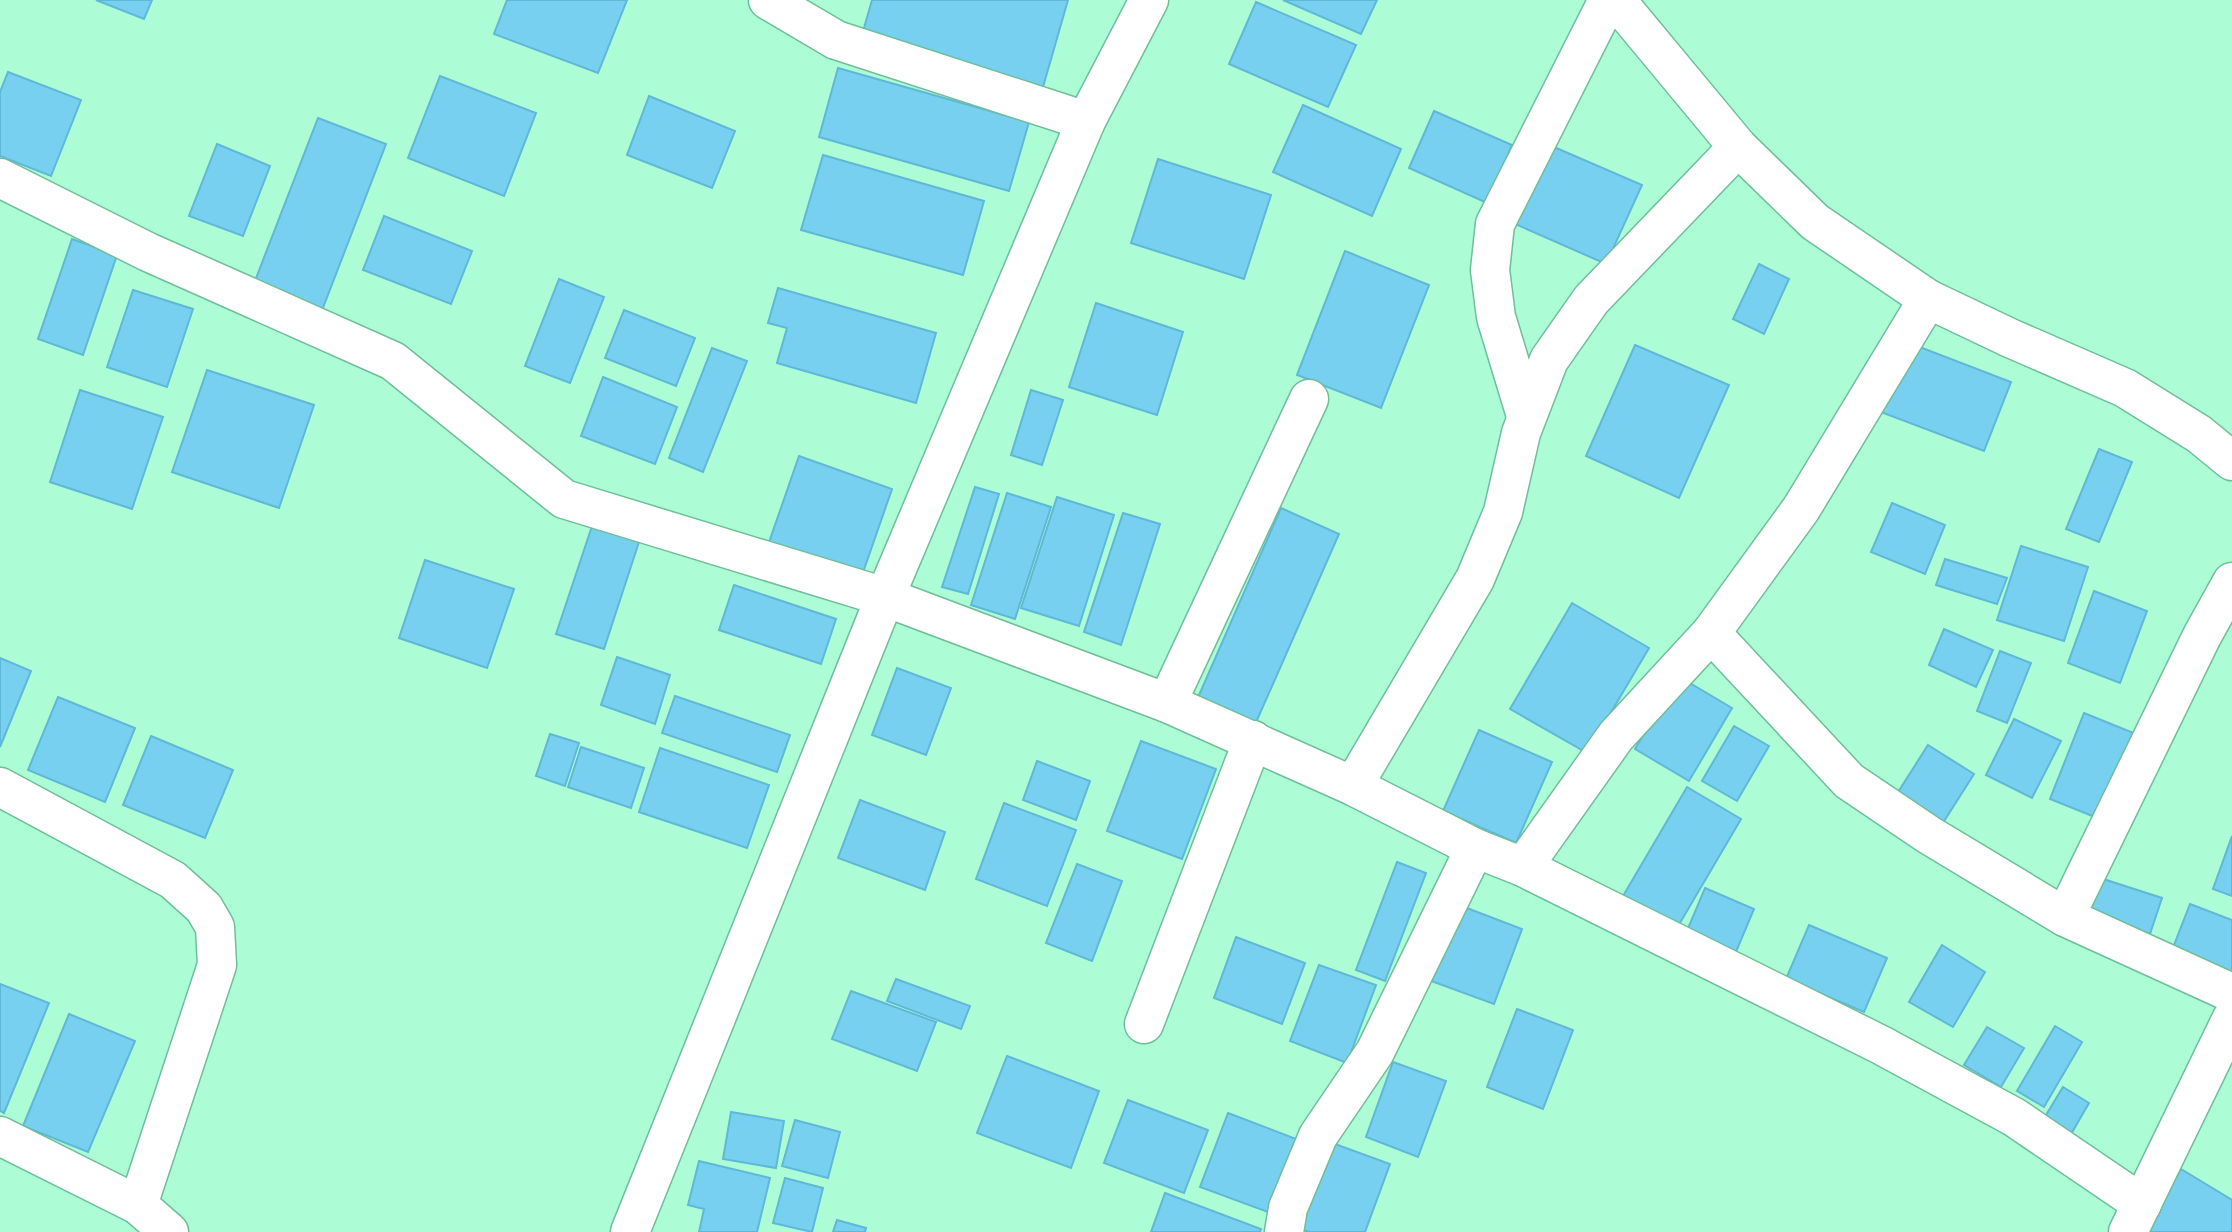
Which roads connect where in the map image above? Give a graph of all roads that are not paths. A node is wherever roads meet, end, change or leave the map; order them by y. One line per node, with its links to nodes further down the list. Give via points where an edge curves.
1 (768, 0): 5 (street, via 836,40)
2 (1149, 0): 5 (street)
3 (1608, 0): 10 (street, via 1495,224 1490,270 1496,317)
4 (1616, 0): 6 (street)
5 (1086, 121): 13 (street)
6 (1738, 147): 8 (street, via 1815,222); 10 (street, via 1591,300 1549,359)
7 (0, 178): 13 (street, via 148,252 393,361 564,499)
8 (1928, 299): 11 (street, via 2124,388 2199,434); 14 (street, via 1801,509)
9 (1308, 399): 15 (street)
10 (1526, 416): 17 (street, via 1503,512 1475,579)
11 (2232, 461)
12 (2232, 582): 21 (street)
13 (885, 597): 15 (street); 29 (street)
14 (1711, 633): 20 (street, via 1616,736); 21 (street, via 1849,781)
15 (1167, 703): 16 (street)
16 (1254, 740): 17 (street); 24 (street)
17 (1353, 786): 19 (street)
18 (0, 787): 26 (street, via 173,880 204,908 215,928 217,965)
19 (1475, 848): 20 (street); 30 (street, via 1375,1052 1318,1136 1288,1208)
20 (1523, 867): 27 (street, via 2014,1116)
21 (2065, 917): 22 (street)
22 (2232, 992)
23 (2232, 1018): 27 (street)
24 (1144, 1024)
25 (0, 1136): 26 (street)
26 (138, 1205): 28 (street)
27 (2133, 1225)
28 (169, 1232)
29 (630, 1232)
30 (1284, 1232)

